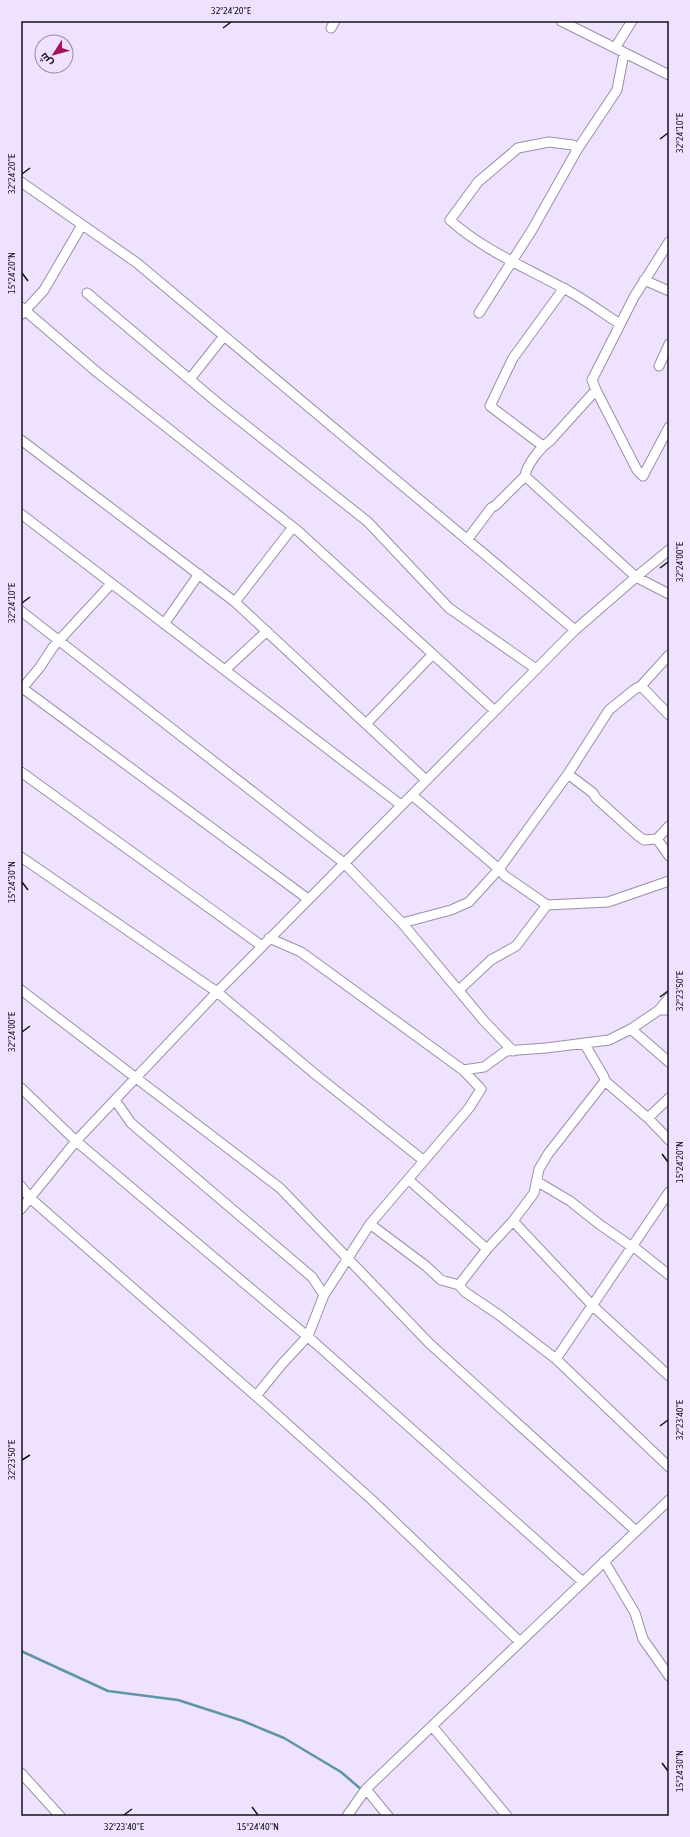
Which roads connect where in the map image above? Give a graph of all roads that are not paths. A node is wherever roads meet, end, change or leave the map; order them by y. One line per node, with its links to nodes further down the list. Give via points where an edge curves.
1 (561, 21): 3 (street)
2 (632, 21): 3 (street)
3 (615, 48): 4 (street)
4 (624, 53): 5 (street); 6 (street, via 617,90)
5 (669, 75)
6 (577, 150): 10 (street, via 532,230); 10 (street, via 573,145 549,142 518,148 478,182 450,220)
7 (21, 182): 8 (street)
8 (82, 225): 15 (street, via 44,290); 18 (street, via 137,263)
9 (669, 242): 11 (street)
10 (511, 261): 12 (street); 16 (street)
11 (644, 280): 13 (street); 17 (street)
12 (564, 288): 17 (street); 25 (street, via 513,358 490,406)
13 (669, 291)
14 (87, 293): 21 (street)
15 (22, 311): 28 (street)
16 (479, 313)
17 (620, 324): 22 (street, via 592,380)
18 (224, 336): 21 (street); 29 (street)
19 (669, 344): 20 (street)
20 (659, 366)
21 (190, 380): 43 (street, via 368,522 449,608)
22 (596, 390): 23 (street, via 643,476); 25 (street)
23 (669, 427)
24 (21, 440): 31 (street)
25 (543, 446): 26 (street, via 525,471)
26 (525, 476): 29 (street, via 491,508); 32 (street)
27 (21, 514): 33 (street)
28 (293, 527): 35 (street); 41 (street)
29 (467, 540): 38 (street)
30 (668, 554): 32 (street)
31 (199, 574): 35 (street); 37 (street)
32 (636, 576): 34 (street); 38 (street)
33 (110, 584): 37 (street); 40 (street)
34 (669, 594)
35 (235, 602): 39 (street)
36 (21, 611): 40 (street)
37 (164, 624): 44 (street)
38 (575, 630): 43 (street)
39 (267, 631): 44 (street); 49 (street)
40 (60, 641): 46 (street); 59 (street)
41 (432, 655): 47 (street); 49 (street)
42 (669, 655): 45 (street)
43 (536, 669): 47 (street)
44 (225, 670): 54 (street)
45 (641, 686): 48 (street); 51 (street, via 609,710)
46 (21, 688): 62 (street)
47 (495, 711): 52 (street)
48 (669, 715)
49 (366, 724): 52 (street)
50 (21, 772): 66 (street)
51 (568, 774): 56 (street, via 594,794 637,835 644,840); 60 (street)
52 (426, 780): 53 (street)
53 (412, 795): 54 (street); 60 (street)
54 (401, 805): 59 (street)
55 (669, 826): 56 (street)
56 (657, 839): 57 (street)
57 (669, 856)
58 (21, 857): 69 (street)
59 (344, 863): 62 (street); 64 (street)
60 (499, 869): 63 (street); 64 (street, via 469,902)
61 (669, 881): 63 (street, via 608,902)
62 (308, 899): 65 (street)
63 (547, 905): 68 (street, via 516,946 491,960)
64 (402, 923): 68 (street)
65 (269, 938): 66 (street); 77 (street, via 301,952)
66 (262, 946): 69 (street)
67 (21, 990): 78 (street)
68 (459, 990): 75 (street)
69 (216, 992): 78 (street); 86 (street)
70 (669, 998): 71 (street)
71 (659, 1010): 72 (street); 73 (street)
72 (669, 1010)
73 (631, 1029): 74 (street, via 609,1040); 76 (street)
74 (584, 1043): 75 (street); 79 (street)
75 (513, 1051): 77 (street, via 506,1051 484,1067)
76 (669, 1062)
77 (463, 1070): 86 (street, via 481,1089)
78 (136, 1077): 82 (street); 97 (street, via 280,1188)
79 (605, 1081): 83 (street); 88 (street, via 548,1154 539,1169)
80 (21, 1088): 85 (street)
81 (669, 1098): 83 (street)
82 (115, 1100): 85 (street); 100 (street, via 132,1123 312,1277)
83 (648, 1118): 84 (street)
84 (669, 1140)
85 (76, 1141): 91 (street); 102 (street)
86 (423, 1160): 87 (street)
87 (409, 1180): 94 (street); 95 (street)
88 (538, 1182): 93 (street, via 534,1193); 96 (street, via 570,1201)
89 (21, 1186): 91 (street)
90 (669, 1192): 96 (street)
91 (30, 1198): 92 (street); 105 (street)
92 (21, 1209)
93 (513, 1222): 95 (street); 101 (street)
94 (370, 1224): 97 (street); 99 (street, via 441,1280)
95 (487, 1248): 99 (street)
96 (632, 1248): 98 (street); 101 (street)
97 (348, 1258): 100 (street); 108 (street, via 429,1343)
98 (669, 1275)
99 (459, 1285): 103 (street)
100 (324, 1295): 102 (street)
101 (593, 1306): 103 (street); 104 (street)
102 (308, 1336): 105 (street); 110 (street)
103 (556, 1359): 106 (street)
104 (669, 1376)
105 (256, 1396): 111 (street, via 372,1500)
106 (669, 1467)
107 (669, 1500): 108 (street)
108 (636, 1531): 109 (street)
109 (604, 1561): 110 (street); 112 (street, via 635,1613 643,1640)
110 (583, 1582): 111 (street)
111 (520, 1642): 113 (street)
112 (669, 1676)
113 (432, 1726): 115 (street); 119 (street)
114 (21, 1773): 116 (street)
115 (366, 1789): 117 (street); 118 (street)
116 (60, 1816)
117 (347, 1816)
118 (388, 1816)
119 (507, 1816)

